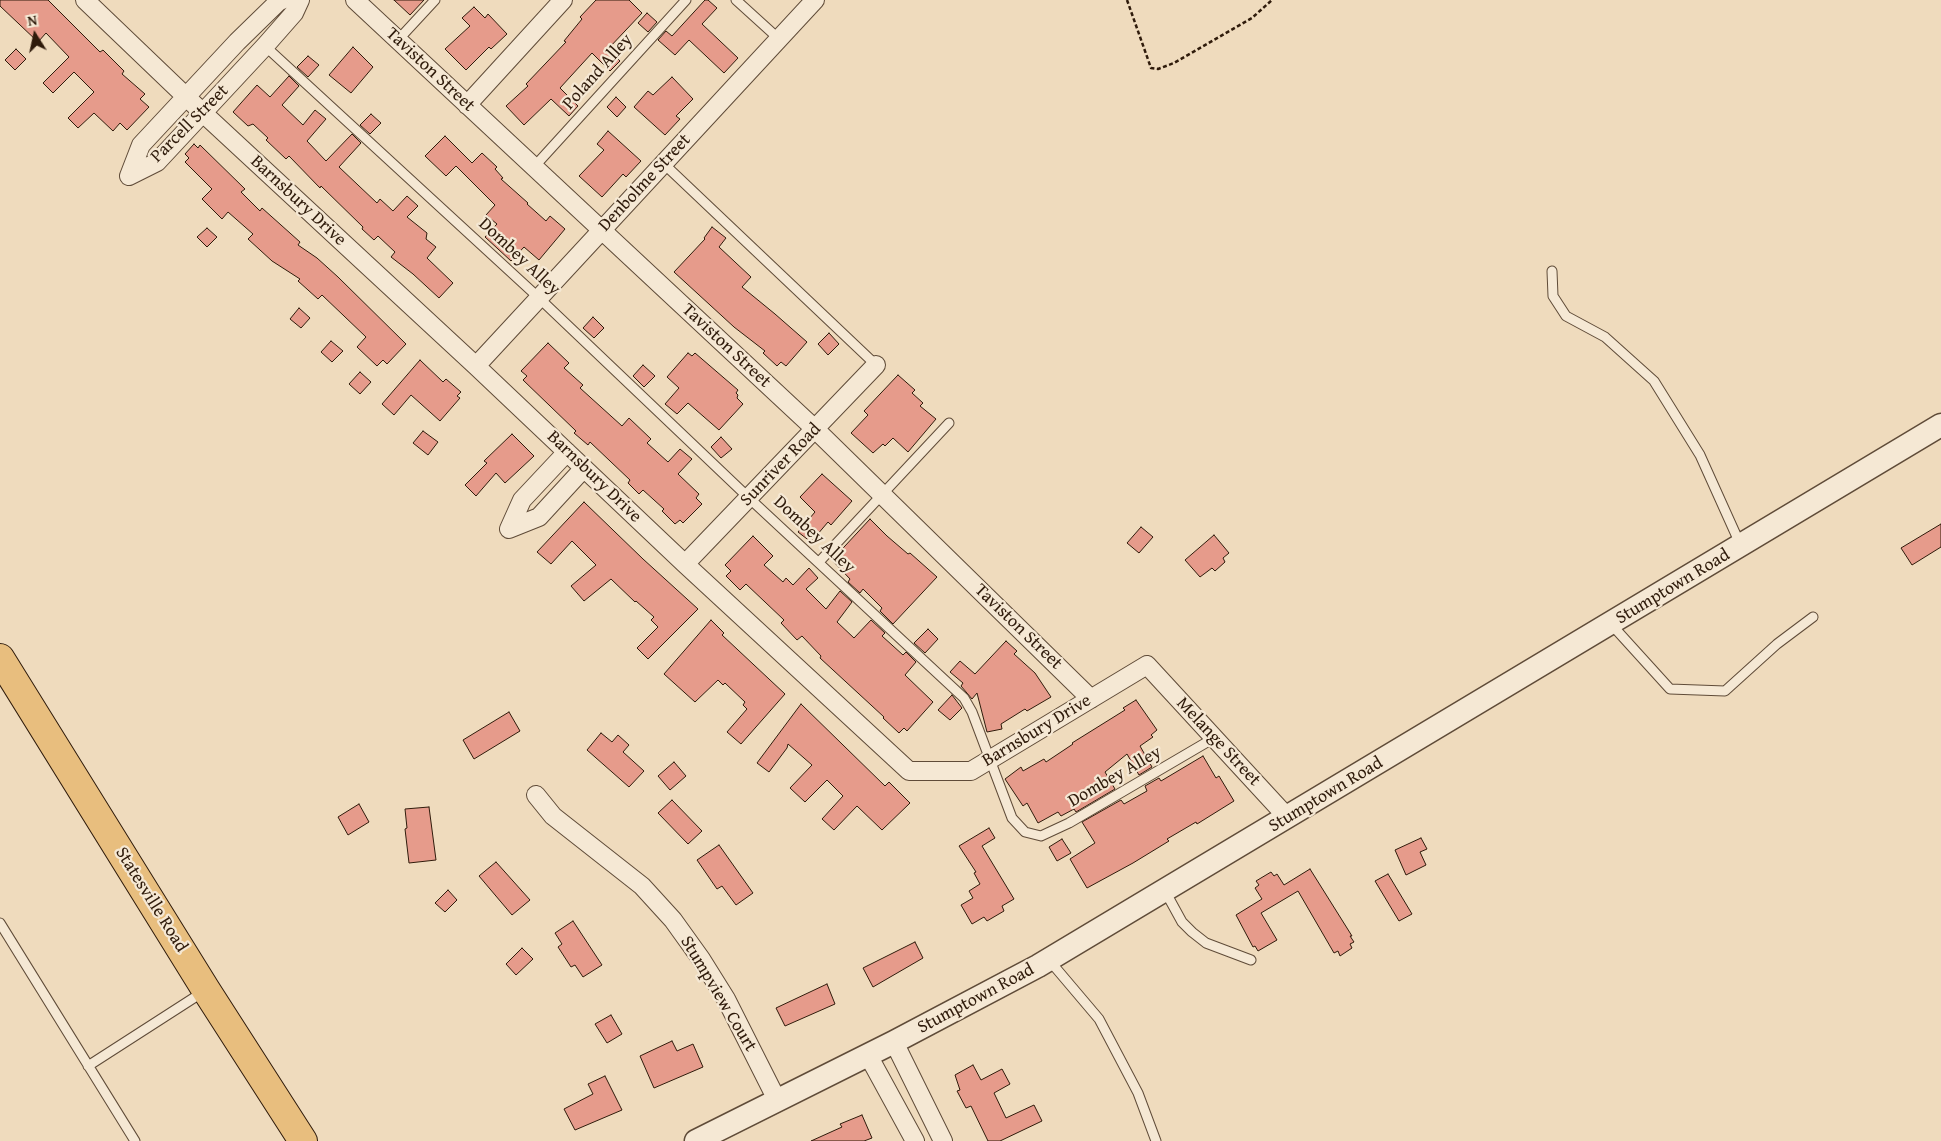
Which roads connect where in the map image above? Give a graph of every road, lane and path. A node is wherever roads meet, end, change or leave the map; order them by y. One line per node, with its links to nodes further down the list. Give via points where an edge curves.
1 (84, 0): 15 (street, Barnsbury Drive)
2 (282, 0): 15 (street, Parcell Street)
3 (300, 0): 14 (street, Parcell Street, via 294,13)
4 (355, 0): 13 (street, Taviston Street)
5 (435, 0): 13 (lane)
6 (563, 0): 16 (street)
7 (686, 0): 19 (lane, Poland Alley)
8 (736, 0): 12 (lane)
9 (814, 0): 12 (street, Denbolme Street)
10 (1127, 0): 11 (path, via 1151,68 1158,69 1252,18)
11 (1272, 0)
12 (779, 39): 18 (street, Denbolme Street)
13 (398, 40): 16 (street, Taviston Street)
14 (265, 46): 17 (street, Parcell Street); 22 (lane, Dombey Alley)
15 (186, 97): 17 (street, Barnsbury Drive); 17 (street, Parcell Street, via 141,145 129,176 157,162)
16 (467, 105): 19 (street, Taviston Street)
17 (202, 114): 24 (street, Barnsbury Drive)
18 (663, 164): 20 (street, Denbolme Street); 23 (lane)
19 (534, 167): 20 (street, Taviston Street)
20 (602, 230): 22 (street, Denbolme Street); 27 (street, Taviston Street)
21 (1552, 271): 32 (lane, via 1553,296 1566,316 1605,337 1654,381 1700,455)
22 (539, 298): 24 (street, Denbolme Street); 31 (lane, Dombey Alley)
23 (876, 365): 27 (street, Sunriver Road)
24 (476, 366): 28 (street, Barnsbury Drive)
25 (949, 423): 30 (lane)
26 (1941, 425): 32 (street, Stumptown Road)
27 (815, 429): 30 (street, Taviston Street); 31 (street, Sunriver Road)
28 (567, 452): 29 (street, Barnsbury Drive); 29 (street, via 522,500 509,529 539,518)
29 (584, 468): 34 (street, Barnsbury Drive)
30 (881, 494): 33 (lane); 39 (street, Taviston Street)
31 (749, 498): 33 (lane, Dombey Alley); 34 (street, Sunriver Road)
32 (1741, 546): 36 (street, Stumptown Road)
33 (819, 562): 41 (lane, Dombey Alley, via 964,698)
34 (685, 564): 41 (street, Barnsbury Drive, via 909,771 971,770)
35 (1813, 617): 36 (lane, via 1725,691 1670,689)
36 (1611, 624): 43 (street, Stumptown Road)
37 (0, 658): 48 (main road, Statesville Road)
38 (1147, 665): 39 (street, Barnsbury Drive); 40 (street, Melange Street)
39 (1091, 699): 41 (street, Barnsbury Drive)
40 (1214, 738): 41 (lane, Dombey Alley, via 1041,836 1025,832 1012,818); 43 (street, Melange Street)
41 (988, 760)
42 (536, 795): 52 (street, Stumpview Court, via 553,816 642,886 673,920 726,999)
43 (1288, 818): 44 (street, Stumptown Road)
44 (1165, 891): 46 (street, Stumptown Road); 47 (lane, via 1182,922 1192,932 1206,943)
45 (0, 923): 51 (lane)
46 (1049, 960): 49 (street, Stumptown Road); 58 (lane, via 1099,1019 1138,1093)
47 (1251, 960)
48 (206, 990): 51 (lane); 54 (main road, Statesville Road)
49 (894, 1042): 50 (street, Stumptown Road); 57 (street)
50 (868, 1055): 52 (street, Stumptown Road); 56 (street)
51 (88, 1066): 53 (lane)
52 (777, 1100): 55 (street, Stumptown Road)
53 (135, 1141)
54 (303, 1141)
55 (696, 1141)
56 (915, 1141)
57 (943, 1141)
58 (1156, 1141)

